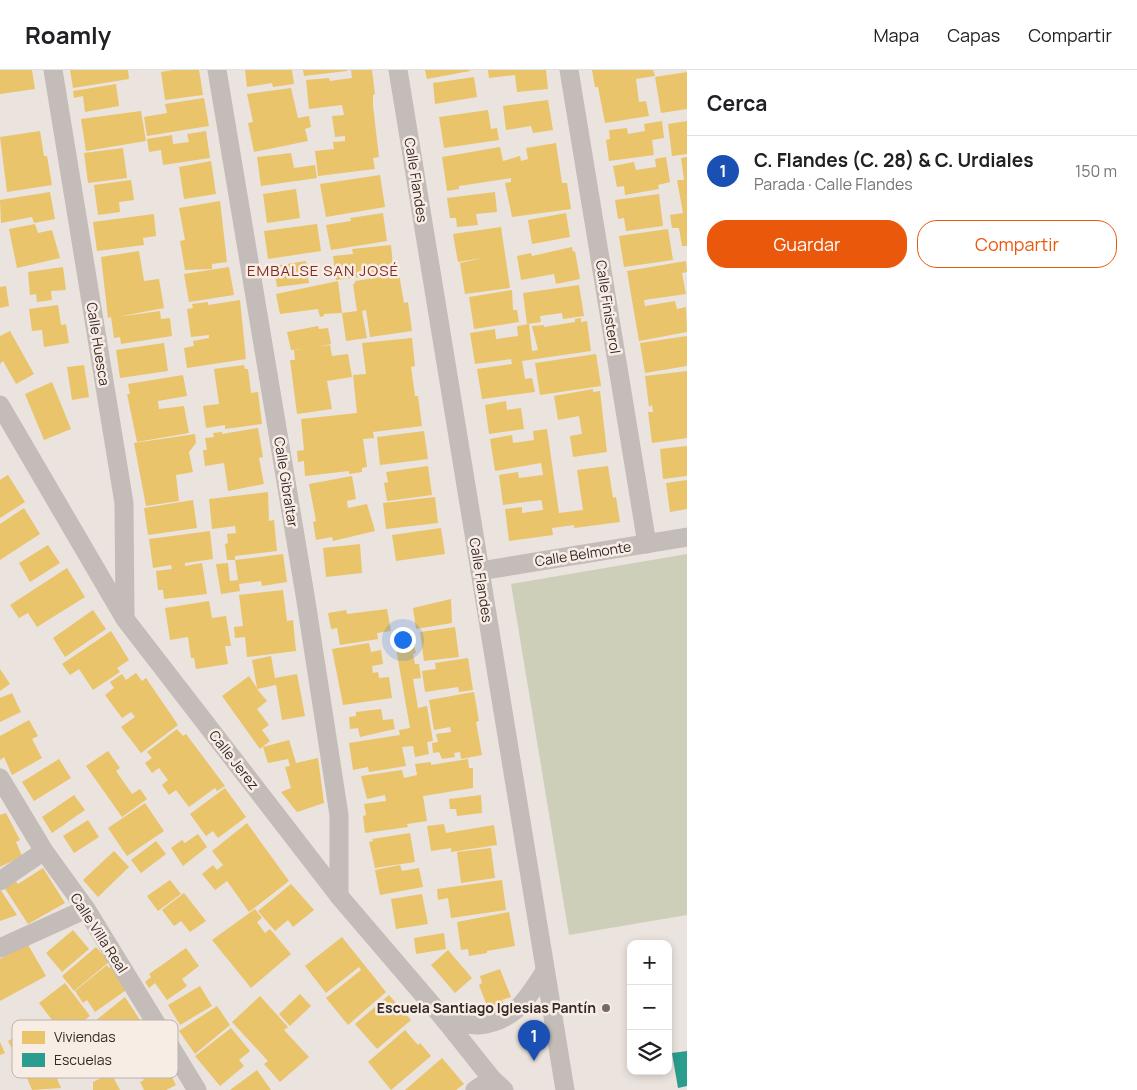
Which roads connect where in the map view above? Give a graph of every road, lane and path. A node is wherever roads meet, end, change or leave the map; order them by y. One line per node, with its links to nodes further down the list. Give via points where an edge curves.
1 (53, 70): 9 (street, Calle Huesca, via 124,503)
2 (217, 70): 13 (street, Calle Gibraltar, via 339,815)
3 (398, 70): 8 (street, Calle Flandes)
4 (569, 70): 7 (street, Calle Finisterol)
5 (0, 405): 9 (street, Calle Jerez)
6 (687, 537): 7 (street, Calle Belmonte)
7 (647, 544): 8 (street, Calle Belmonte)
8 (480, 571): 16 (street, Calle Flandes)
9 (125, 619): 13 (street, Calle Jerez)
10 (0, 778): 11 (street, Calle Villa Real)
11 (44, 850): 12 (street); 14 (street, Calle Villa Real)
12 (0, 881)
13 (339, 896): 18 (street, Calle Jerez)
14 (86, 909): 15 (street); 17 (street, Calle Villa Real)
15 (0, 948)
16 (545, 971): 18 (street, via 510,1016 478,1025); 23 (street, Calle Flandes)
17 (154, 1020)
18 (445, 1020): 20 (street, Calle Jerez)
19 (178, 1059): 21 (street, Calle Villa Real)
20 (498, 1085): 22 (street)
21 (197, 1090)
22 (475, 1090)
23 (565, 1090)

